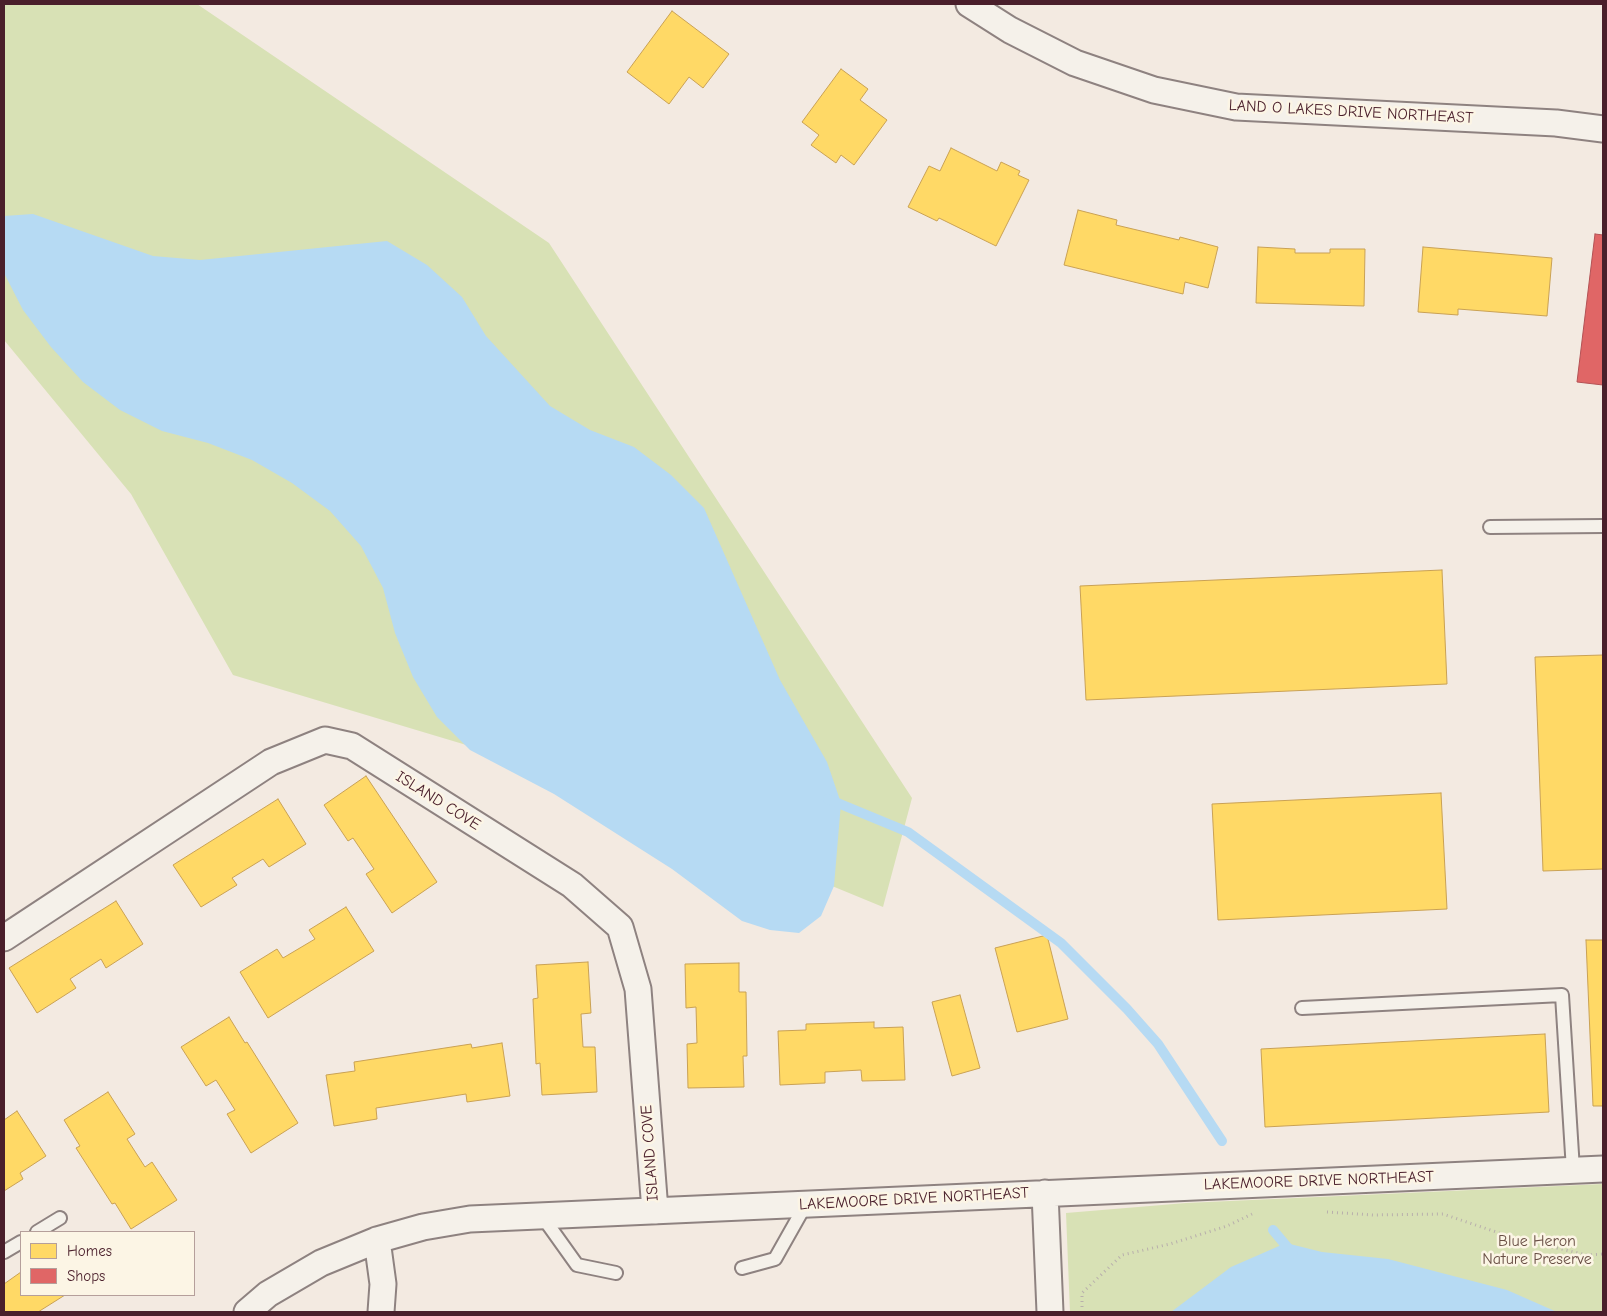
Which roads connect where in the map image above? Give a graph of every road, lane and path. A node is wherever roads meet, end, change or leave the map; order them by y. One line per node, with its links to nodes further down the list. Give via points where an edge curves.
1 (969, 4): 2 (street, LAND O LAKES DRIVE NORTHEAST, via 1010,30 1075,63 1154,90 1236,107 1556,123)
2 (1603, 129)
3 (1603, 526): 4 (lane)
4 (1490, 527)
5 (4, 938): 11 (street, ISLAND COVE, via 271,762 325,740 352,746 572,885 620,927 638,989)
6 (1302, 1008): 8 (lane, via 1562,995)
7 (1603, 1169): 8 (street, LAKEMOORE DRIVE NORTHEAST)
8 (1573, 1170): 9 (street, LAKEMOORE DRIVE NORTHEAST)
9 (1045, 1193): 10 (street, LAKEMOORE DRIVE NORTHEAST); 25 (street)
10 (806, 1204): 11 (street, LAKEMOORE DRIVE NORTHEAST); 21 (lane, via 775,1259)
11 (655, 1211): 14 (street, LAKEMOORE DRIVE NORTHEAST)
12 (1256, 1212): 26 (path, via 1227,1226 1170,1244 1122,1254 1082,1293)
13 (1319, 1212): 20 (path, via 1443,1214 1514,1238 1586,1255)
14 (542, 1216): 17 (street, LAKEMOORE DRIVE NORTHEAST, via 470,1219 423,1227); 22 (lane, via 577,1265)
15 (60, 1218): 16 (lane)
16 (39, 1231)
17 (377, 1240): 23 (street, LAKEMOORE DRIVE NORTHEAST, via 321,1263 268,1294); 24 (street, via 383,1284)
18 (20, 1243): 19 (lane)
19 (4, 1252)
20 (1603, 1254)
21 (742, 1268)
22 (616, 1273)
23 (247, 1312)
24 (381, 1312)
25 (1050, 1312)
26 (1082, 1312)

